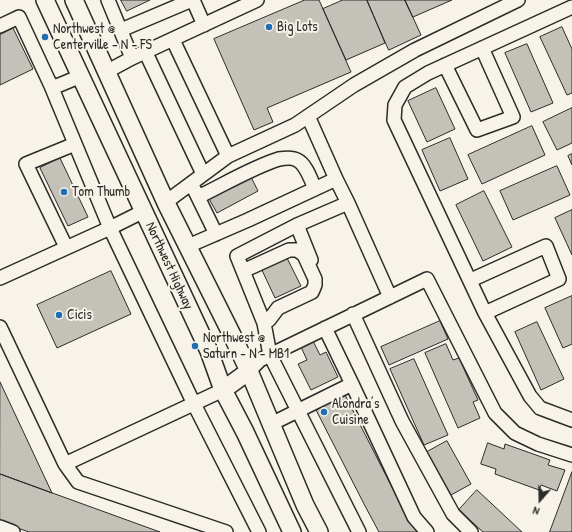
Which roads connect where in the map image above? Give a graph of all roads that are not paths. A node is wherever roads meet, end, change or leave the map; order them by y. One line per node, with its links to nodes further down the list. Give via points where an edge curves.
1 (45, 0): 17 (main road, Northwest Highway)
2 (74, 0): 16 (main road, Northwest Highway)
3 (108, 0): 10 (lane)
4 (193, 0): 8 (lane); 10 (lane)
5 (257, 0): 8 (lane)
6 (518, 0): 19 (lane, via 415,50 354,85)
7 (572, 7): 12 (lane)
8 (204, 25): 11 (lane)
9 (0, 26): 18 (lane, via 19,17)
10 (121, 30): 14 (lane)
11 (173, 40): 13 (lane); 21 (lane)
12 (482, 48): 15 (lane); 15 (lane, via 513,117 477,130)
13 (146, 53): 14 (lane); 22 (lane)
14 (132, 58): 16 (lane)
15 (445, 65): 37 (lane, via 405,87 395,105 394,120)
16 (106, 72): 27 (main road, Northwest Highway)
17 (81, 76): 18 (lane, via 52,88); 29 (main road, Northwest Highway)
18 (49, 81): 20 (lane)
19 (308, 116): 21 (lane, via 295,125); 23 (lane)
20 (75, 144): 31 (lane); 34 (lane, via 26,164)
21 (228, 156): 22 (lane)
22 (203, 174): 24 (lane)
23 (336, 179): 25 (lane); 28 (lane)
24 (191, 183): 26 (lane); 27 (lane)
25 (315, 189): 26 (lane, via 298,160 289,158 264,165); 32 (lane)
26 (198, 197): 32 (lane)
27 (166, 202): 29 (main road); 33 (main road, Northwest Highway)
28 (348, 203): 30 (lane); 38 (lane)
29 (144, 211): 31 (lane); 47 (main road, Northwest Highway, via 209,351)
30 (297, 225): 35 (lane, via 236,256); 41 (lane, via 322,289)
31 (110, 228): 34 (lane); 48 (lane)
32 (216, 234): 33 (lane)
33 (188, 246): 45 (main road, Northwest Highway)
34 (66, 247): 36 (lane)
35 (243, 271): 41 (lane); 41 (lane, via 289,250 297,250 304,255 315,279 312,292 278,308)
36 (0, 278)
37 (470, 280): 39 (lane); 39 (lane, via 546,246 559,279)
38 (390, 297): 40 (lane); 52 (lane, via 427,279 496,413 515,433)
39 (485, 313): 50 (lane, via 530,396 540,408)
40 (353, 314): 43 (lane); 62 (lane, via 402,421 453,514)
41 (267, 321): 44 (lane)
42 (0, 327): 53 (lane)
43 (325, 328): 44 (lane); 46 (lane)
44 (270, 355): 45 (lane, via 260,360); 49 (lane)
45 (249, 371): 47 (main road); 51 (main road, Northwest Highway)
46 (352, 384): 49 (lane); 61 (lane, via 414,517)
47 (223, 390): 48 (lane); 55 (main road, Northwest Highway)
48 (194, 404): 53 (lane); 58 (lane)
49 (297, 411): 51 (lane); 60 (lane)
50 (572, 420)
51 (271, 424): 59 (main road, Northwest Highway)
52 (572, 455)
53 (65, 464): 57 (lane, via 78,482)
54 (0, 527): 56 (lane)
55 (290, 531)
56 (13, 532)
57 (226, 532)
58 (258, 532)
59 (319, 532)
60 (359, 532)
61 (427, 532)
62 (471, 532)

